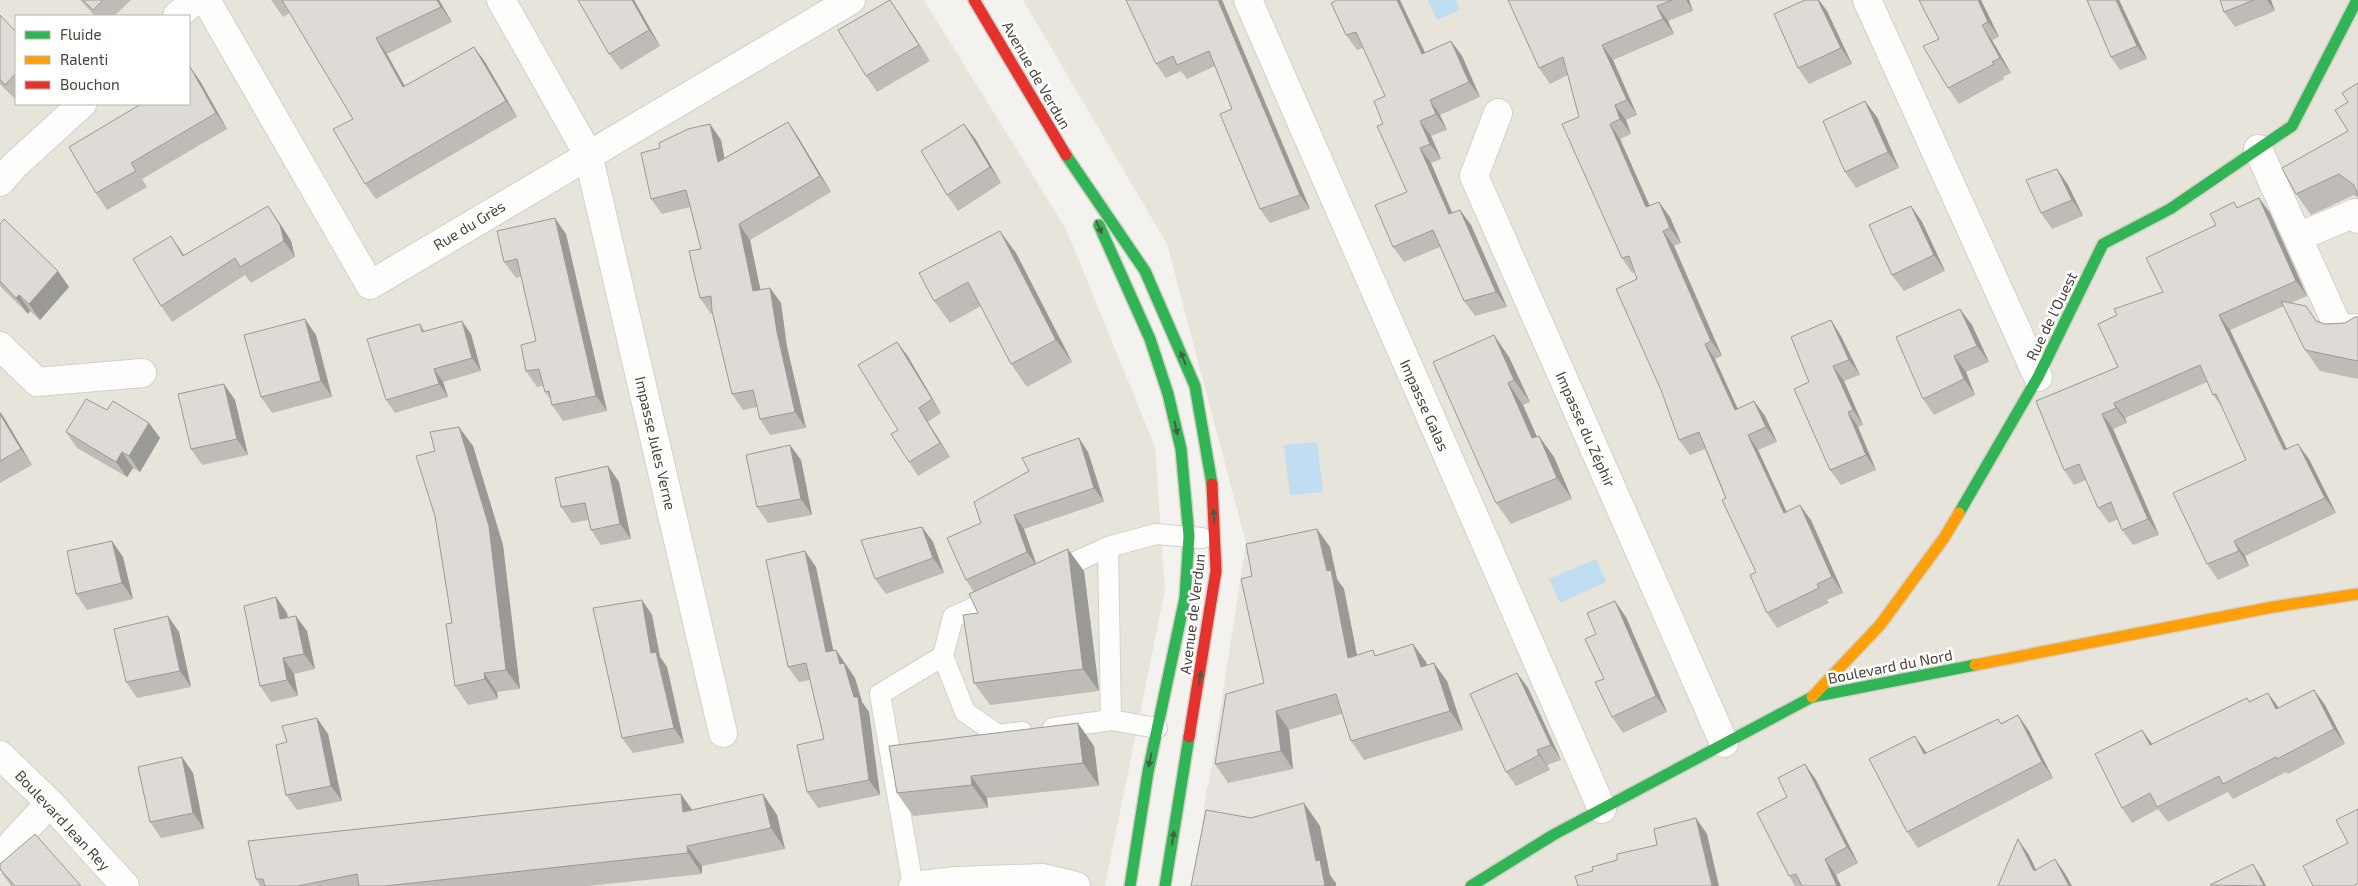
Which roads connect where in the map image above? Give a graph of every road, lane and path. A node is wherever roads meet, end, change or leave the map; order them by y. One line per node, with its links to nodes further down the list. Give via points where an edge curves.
1 (195, 0): 9 (street)
2 (206, 0): 13 (street, Rue du Grès, via 370,285)
3 (501, 0): 13 (street, Impasse Jules Verne)
4 (851, 0): 13 (street, Rue du Grès)
5 (974, 0): 14 (street, Avenue de Verdun)
6 (1248, 0): 36 (street, Impasse Galas)
7 (1867, 0): 21 (street)
8 (2358, 0): 12 (street, Rue de l'Ouest, via 2292,126)
9 (179, 15)
10 (81, 105): 15 (street)
11 (1498, 113): 33 (street, Impasse du Zéphir, via 1474,176)
12 (2258, 149): 17 (street); 21 (street, Rue de l'Ouest, via 2170,209 2103,244)
13 (588, 154): 32 (street, Impasse Jules Verne)
14 (1073, 167): 22 (street, Avenue de Verdun, one-way to 22, via 1150,339 1168,394 1181,449); 23 (street, Avenue de Verdun, one-way to 14, via 1212,481 1195,386 1145,271)
15 (0, 182)
16 (2358, 219): 17 (street, via 2355,213)
17 (2298, 238): 18 (street, via 2339,329)
18 (2358, 328)
19 (0, 346): 20 (street, via 37,382)
20 (142, 373)
21 (2038, 377): 29 (street, Rue de l'Ouest, via 1944,538 1880,625)
22 (1189, 536): 23 (lane); 24 (lane, via 1156,534); 31 (street, Avenue de Verdun, via 1185,598)
23 (1215, 539): 42 (street, Avenue de Verdun, one-way to 23, via 1216,571)
24 (1108, 547): 25 (lane); 30 (lane)
25 (1039, 578)
26 (1013, 590): 28 (lane, via 953,617)
27 (2358, 594): 29 (street, Boulevard du Nord, via 2273,607)
28 (942, 656): 30 (lane, via 965,712 998,735); 39 (lane, via 880,694)
29 (1812, 697): 33 (street, Boulevard du Nord)
30 (1111, 720): 31 (lane)
31 (1157, 728): 41 (street, Avenue de Verdun, one-way to 41)
32 (723, 733)
33 (1724, 743): 36 (street, Boulevard du Nord)
34 (0, 755): 35 (street, Boulevard Jean Rey)
35 (50, 803): 37 (street); 38 (street, Boulevard Jean Rey)
36 (1602, 809): 43 (street, Boulevard du Nord, via 1553,834)
37 (0, 860)
38 (124, 886)
39 (913, 886): 40 (street, via 1044,878)
40 (1076, 886)
41 (1130, 886)
42 (1165, 886)
43 (1470, 886)

